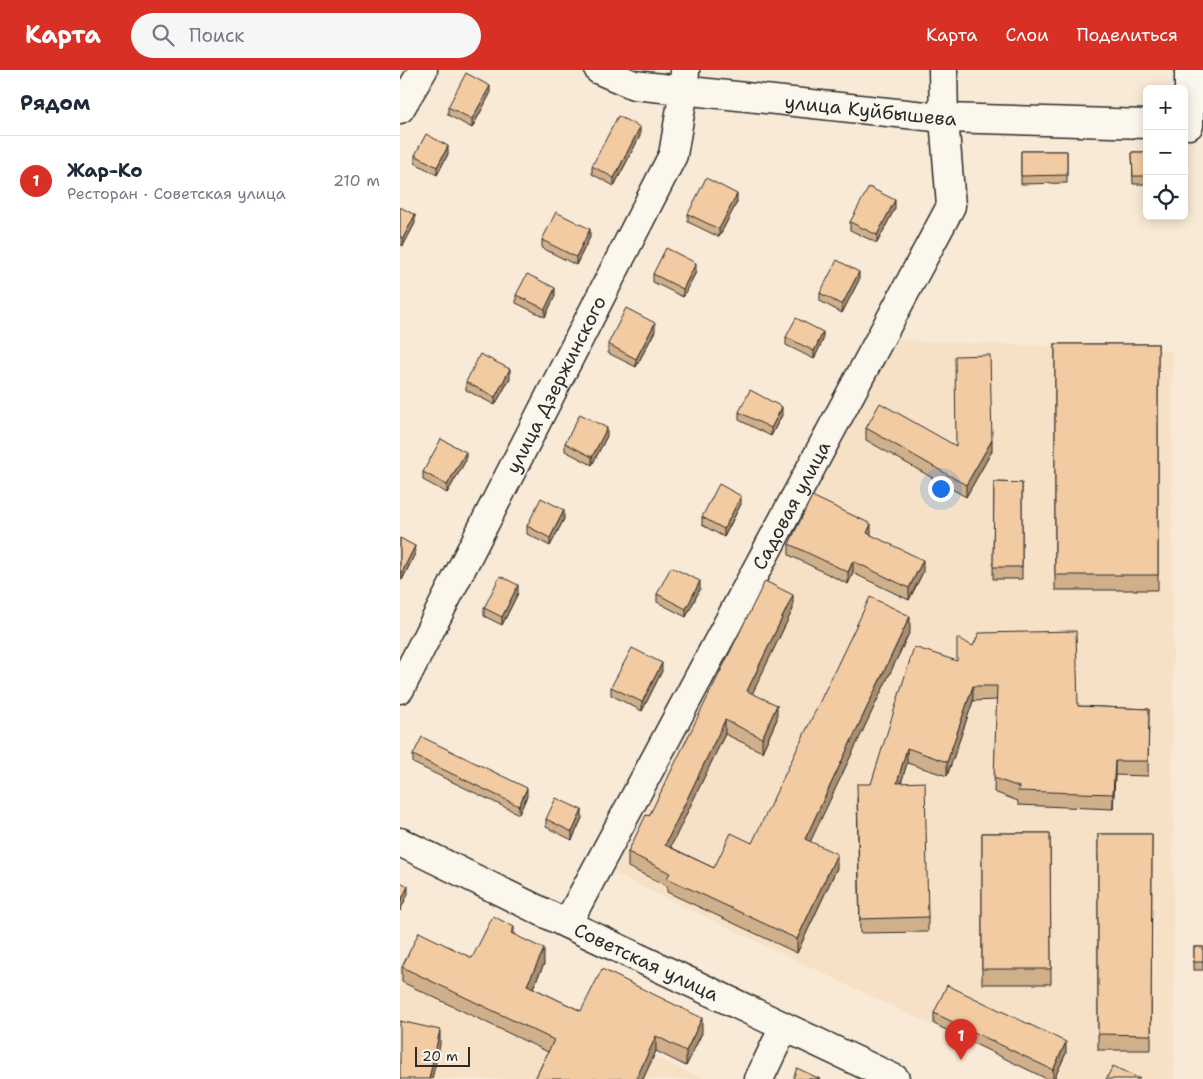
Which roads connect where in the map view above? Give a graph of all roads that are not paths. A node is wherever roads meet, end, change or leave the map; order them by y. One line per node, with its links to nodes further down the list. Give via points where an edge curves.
1 (423, 70): 6 (street)
2 (600, 70): 5 (street, улица Куйбышева, via 634,85)
3 (943, 70): 7 (street, Садовая улица)
4 (1189, 70): 9 (street)
5 (684, 80): 7 (street, улица Куйбышева); 10 (street, улица Дзержинского, via 673,155)
6 (400, 109)
7 (944, 118): 8 (street, улица Куйбышева); 12 (street, Садовая улица, via 952,206)
8 (1143, 124)
9 (1192, 125)
10 (400, 689)
11 (400, 842): 12 (street, Советская улица)
12 (567, 924): 13 (street, Советская улица)
13 (784, 1027): 14 (street); 15 (street, Советская улица)
14 (759, 1079)
15 (895, 1079)

